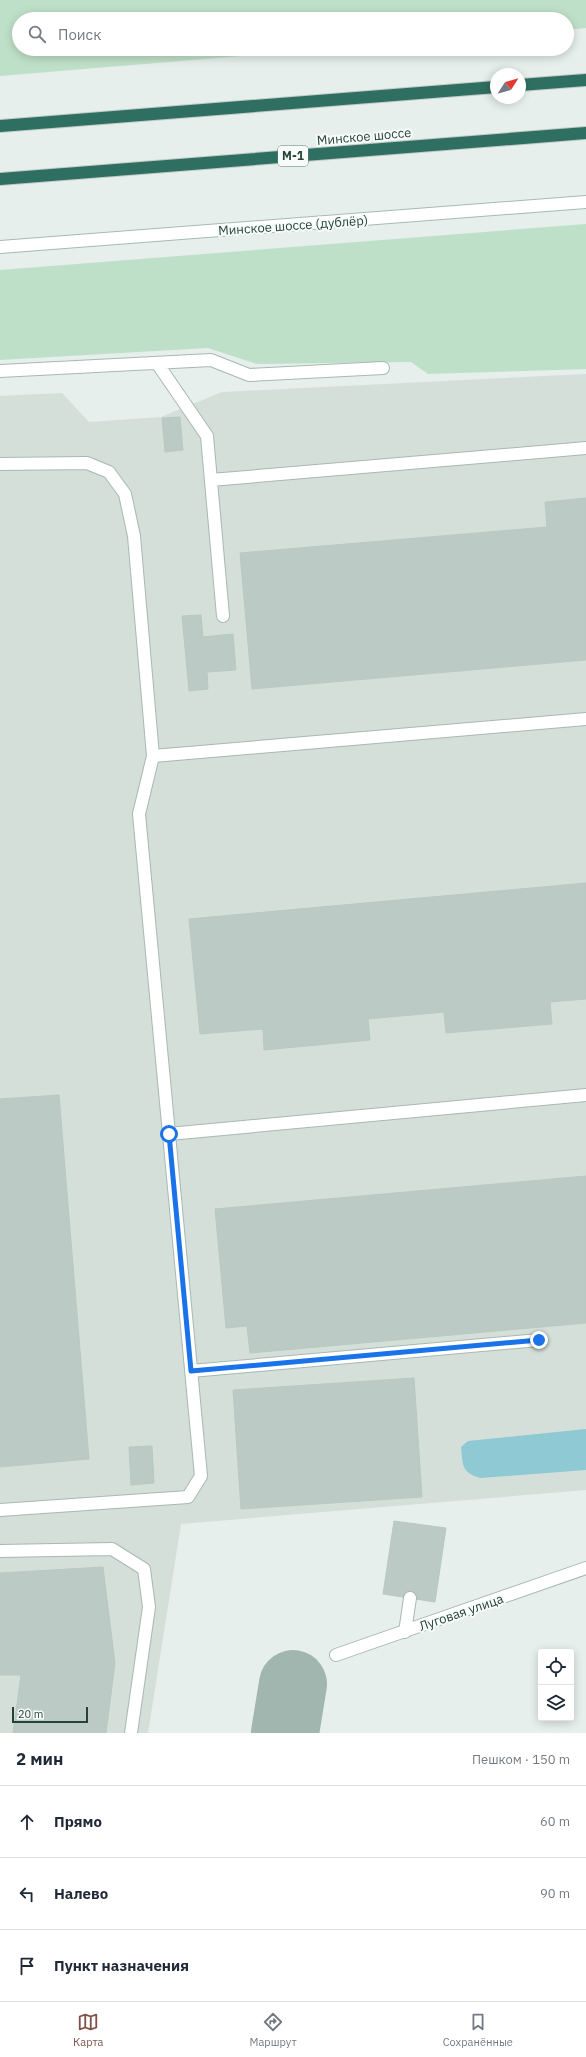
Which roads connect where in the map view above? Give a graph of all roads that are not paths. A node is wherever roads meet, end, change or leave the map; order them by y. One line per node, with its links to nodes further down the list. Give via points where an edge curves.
1 (586, 80): 2 (highway)
2 (526, 85)
3 (490, 87): 4 (highway)
4 (0, 126)
5 (586, 133): 6 (highway, Минское шоссе / М-1)
6 (0, 179)
7 (586, 202): 8 (main road, Минское шоссе (дублёр))
8 (0, 247)
9 (157, 363): 10 (main road, via 211,360 249,375); 11 (main road); 14 (main road, via 208,436)
10 (383, 368)
11 (0, 371)
12 (586, 448): 14 (main road)
13 (0, 464): 17 (main road, via 87,463 109,472 125,494 134,536)
14 (211, 480): 15 (main road)
15 (223, 616)
16 (586, 719): 17 (main road)
17 (153, 756): 19 (main road, via 139,814)
18 (586, 1096): 19 (main road)
19 (169, 1134): 21 (main road)
20 (539, 1340): 21 (main road)
21 (191, 1371): 22 (main road, via 201,1476 188,1497)
22 (0, 1510)
23 (0, 1552): 28 (main road, via 112,1549 144,1569 149,1607)
24 (586, 1568): 26 (main road, Луговая улица)
25 (410, 1598): 26 (main road)
26 (405, 1632): 27 (main road, Луговая улица)
27 (336, 1655)
28 (131, 1733)

